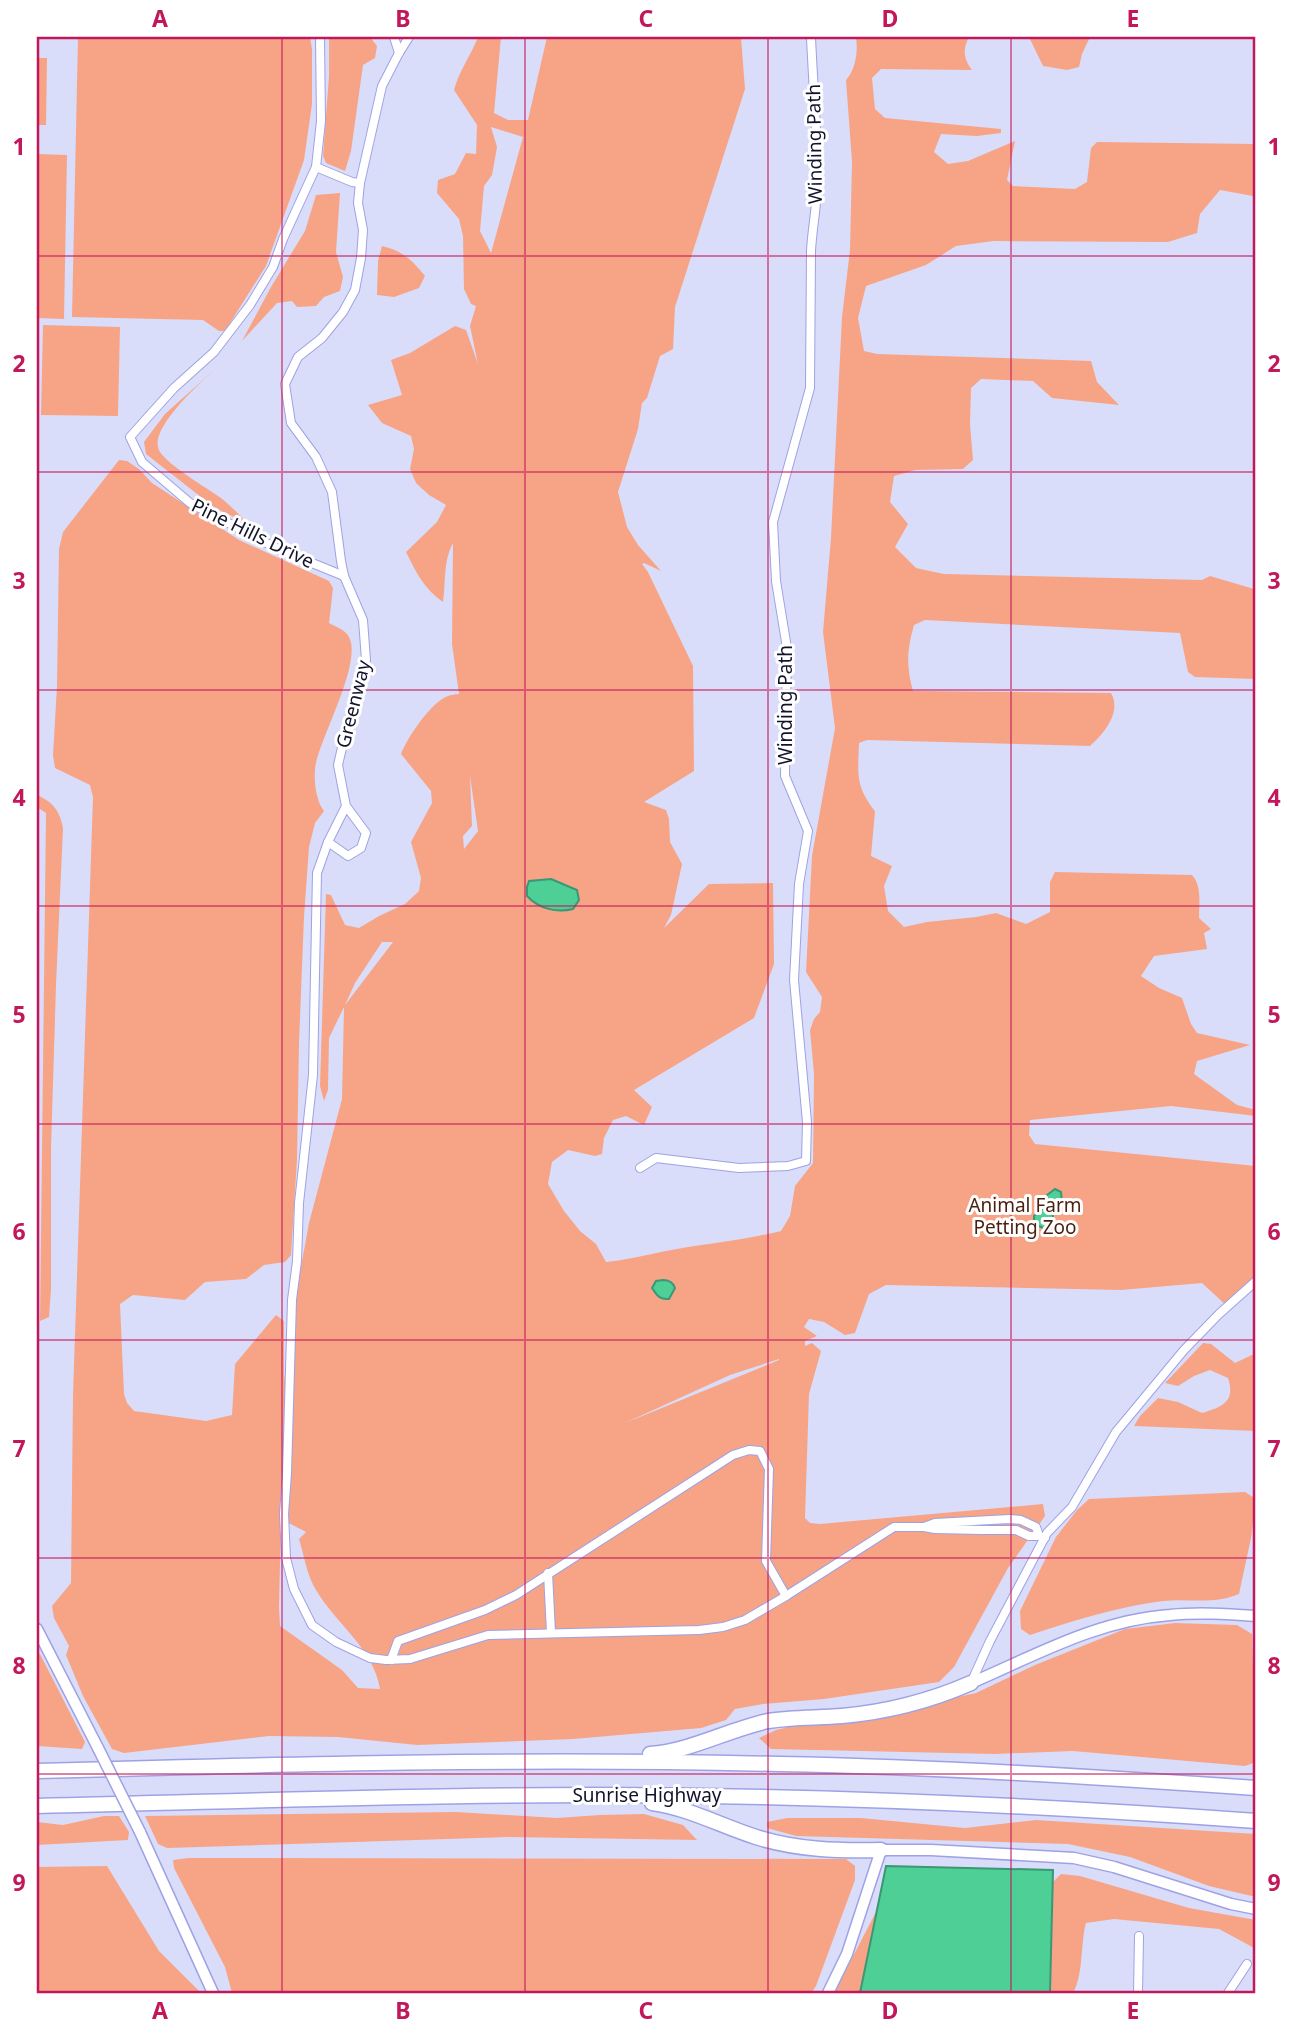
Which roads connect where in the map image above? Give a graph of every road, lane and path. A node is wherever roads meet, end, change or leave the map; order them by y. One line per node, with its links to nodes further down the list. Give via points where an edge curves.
1 (320, 37): 6 (street, via 321,121)
2 (394, 37): 5 (street)
3 (410, 37): 5 (street, Greenway)
4 (811, 37): 11 (street, Winding Path, via 817,187 811,251 810,388 773,522 776,581 788,648 785,776 808,831 799,884 794,979 807,1122 806,1161 739,1168 656,1158)
5 (398, 53): 7 (street, Greenway, via 382,86)
6 (316, 167): 7 (street); 8 (street, Pine Hills Drive, via 273,267 250,305 214,352 130,437 142,462 190,503 280,550)
7 (360, 183): 8 (street, Greenway, via 362,239 355,290 322,338 298,357 285,384 291,423 316,457 332,492)
8 (344, 576): 9 (street, Greenway, via 363,620 366,660 338,765)
9 (346, 806): 10 (street); 10 (street, Greenway, via 366,833 361,848 348,856)
10 (328, 842): 22 (street, via 317,873 313,1076 292,1300 286,1558 294,1589 312,1625 370,1658)
11 (640, 1168)
12 (1256, 1281): 16 (street, via 1159,1380 1116,1433 1072,1507)
13 (982, 1520): 14 (street); 15 (street); 16 (street, via 1021,1520 1036,1527)
14 (924, 1527): 15 (street); 18 (street, via 894,1527)
15 (982, 1530): 16 (street, via 1016,1530)
16 (1042, 1537): 23 (street)
17 (548, 1573): 18 (street, via 733,1455 760,1451 768,1469 766,1561); 21 (street); 22 (street, via 485,1610 398,1641)
18 (786, 1596): 21 (street, via 723,1627)
19 (1256, 1616): 23 (street, via 1184,1614 1122,1622 1073,1637)
20 (37, 1629): 34 (street, bridge, via 157,1867)
21 (551, 1633): 22 (street, via 488,1635 410,1659)
22 (391, 1660)
23 (971, 1683): 24 (highway, via 886,1709 757,1724 665,1753)
24 (554, 1762): 25 (highway, Sunrise Highway); 26 (highway, Sunrise Highway, via 890,1767)
25 (37, 1771)
26 (1256, 1788)
27 (592, 1795): 28 (highway, Sunrise Highway); 29 (highway, Sunrise Highway, via 914,1801); 30 (highway, via 671,1806 785,1844)
28 (37, 1806)
29 (1256, 1821)
30 (881, 1850): 31 (street, via 1074,1858); 35 (street, via 847,1954)
31 (1256, 1909)
32 (1139, 1936): 36 (street)
33 (1247, 1964): 37 (street)
34 (213, 1993)
35 (828, 1993)
36 (1138, 1993)
37 (1227, 1993)

